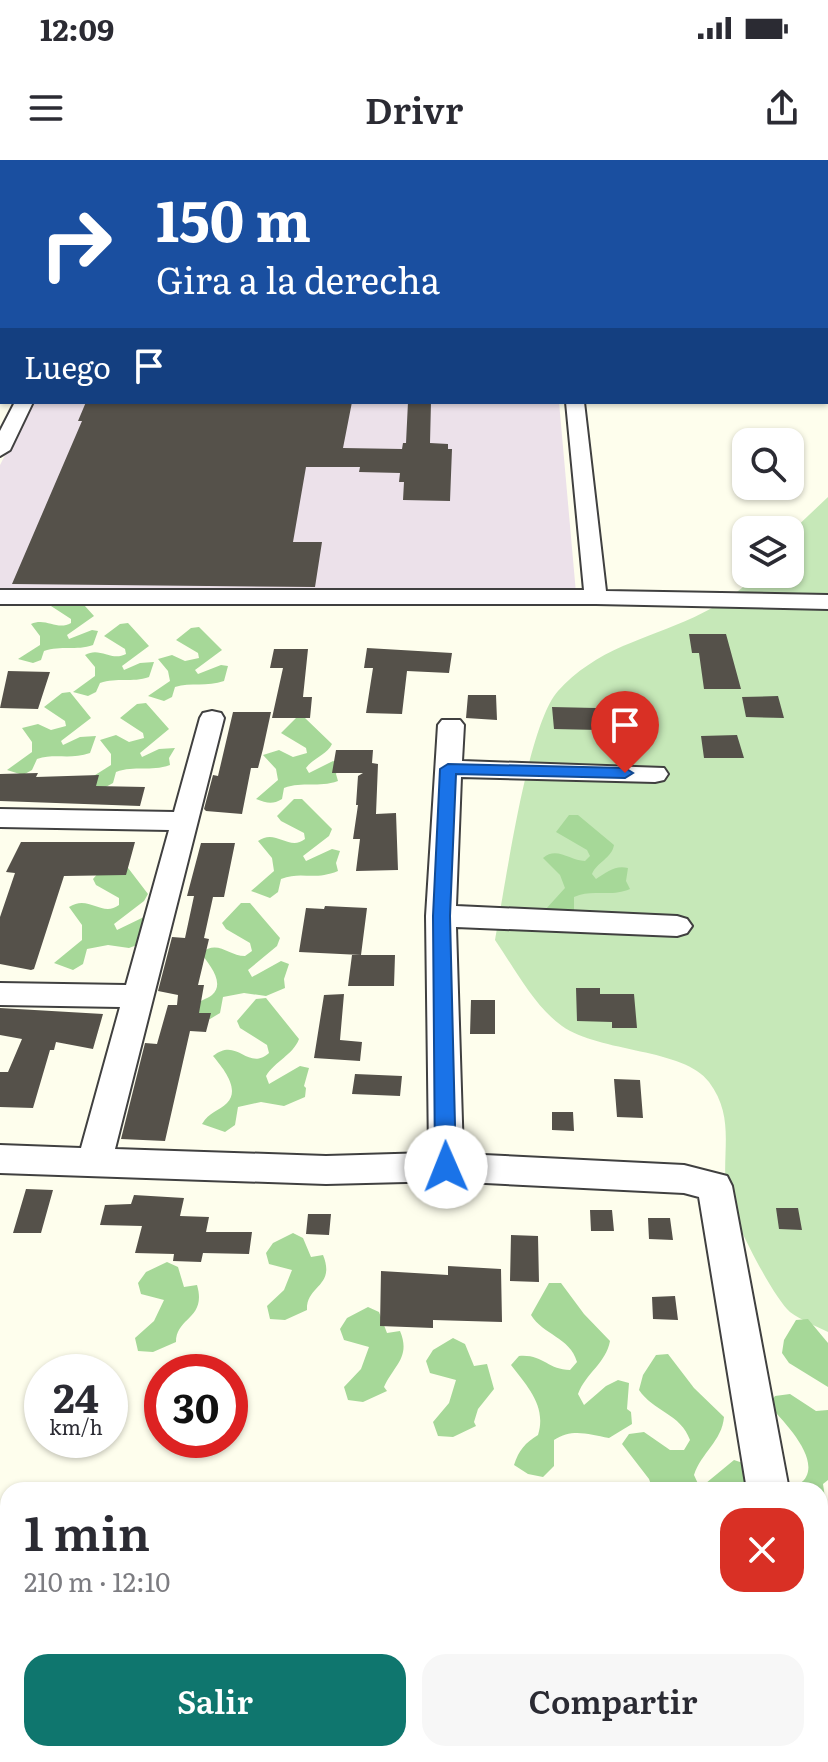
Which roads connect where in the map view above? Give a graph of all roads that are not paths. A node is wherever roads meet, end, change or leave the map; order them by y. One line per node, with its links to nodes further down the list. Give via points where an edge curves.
1 (23, 404): 3 (street)
2 (575, 404): 5 (street)
3 (0, 450)
4 (0, 597): 5 (street)
5 (596, 597): 6 (street)
6 (828, 602)
7 (212, 718): 12 (street)
8 (451, 725): 9 (street)
9 (448, 769): 10 (street); 13 (street)
10 (655, 774)
11 (0, 818): 12 (street)
12 (185, 821): 16 (street)
13 (441, 916): 14 (street); 19 (street)
14 (677, 926)
15 (0, 994): 16 (street)
16 (138, 996): 18 (street)
17 (0, 1159): 18 (street)
18 (94, 1163): 19 (street, via 326,1170)
19 (446, 1167): 20 (street, via 684,1179 715,1186)
20 (767, 1482)

